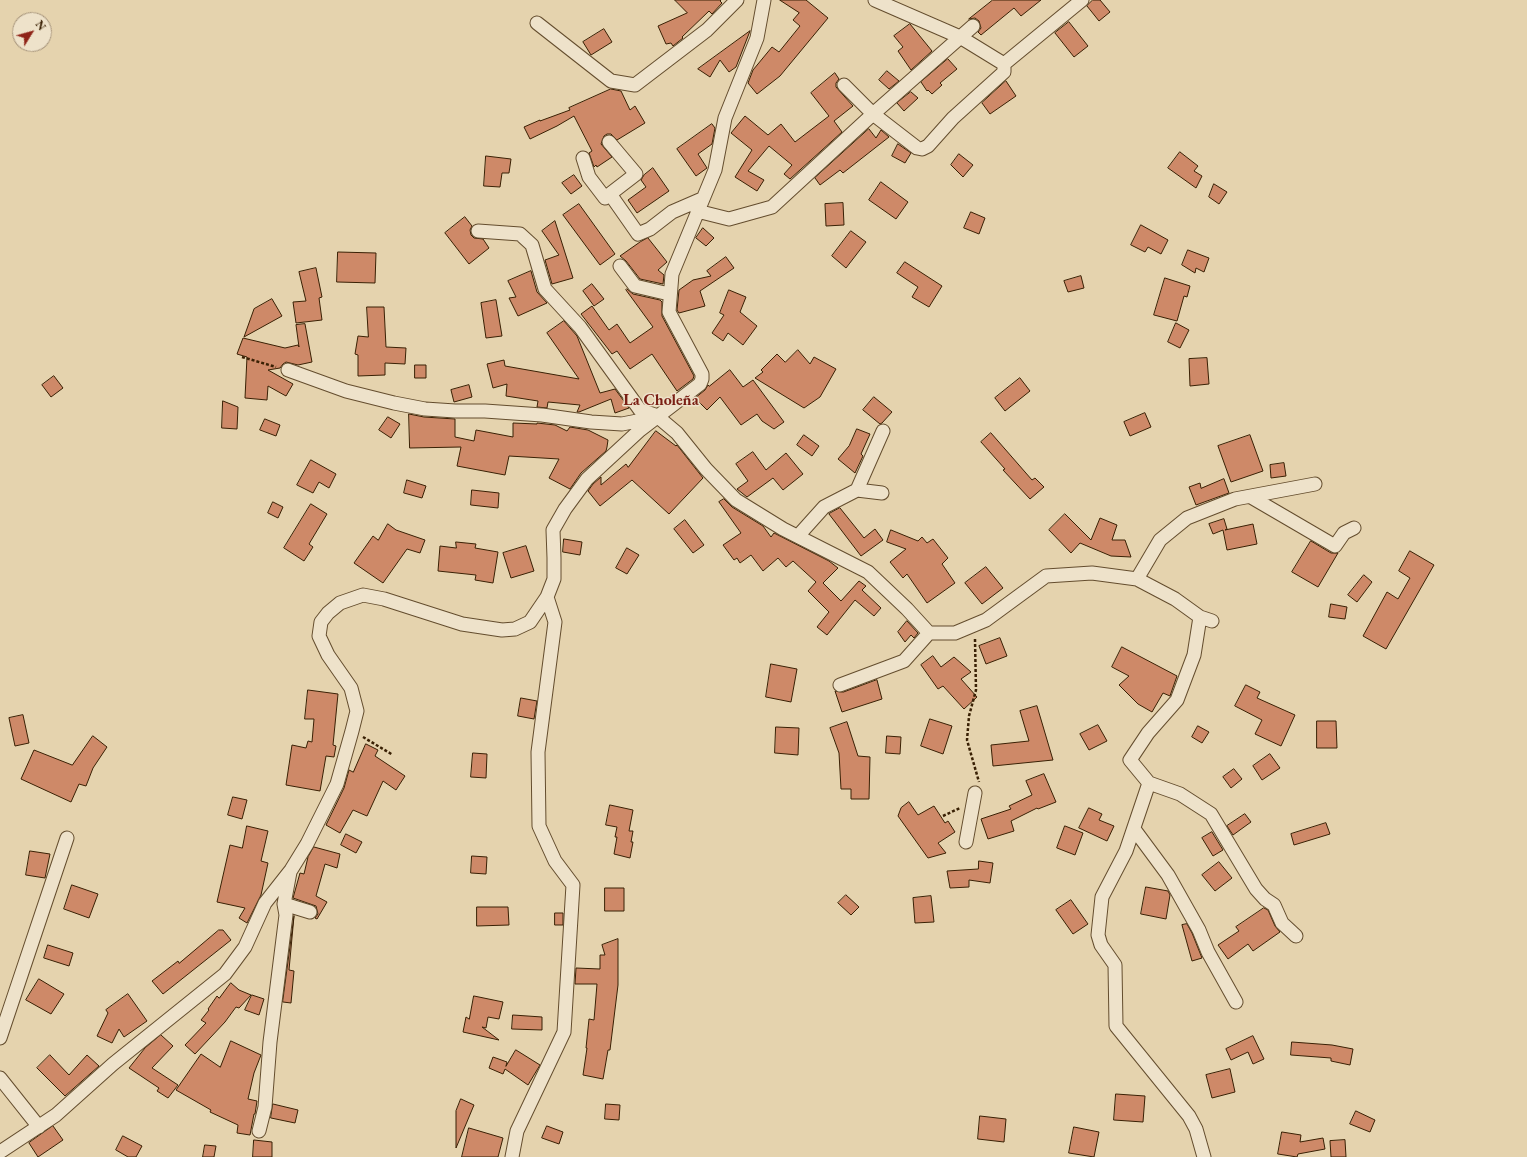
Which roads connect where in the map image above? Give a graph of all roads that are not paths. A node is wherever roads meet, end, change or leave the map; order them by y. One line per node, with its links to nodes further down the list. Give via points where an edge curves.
1 (764, 0): 14 (street, via 757,38 725,118 715,170)
2 (875, 0): 7 (street)
3 (1082, 0): 8 (street)
4 (730, 2): 5 (street, via 706,30 635,85 611,81)
5 (537, 23)
6 (973, 26): 7 (street)
7 (960, 37): 8 (street); 10 (street)
8 (1004, 64): 10 (street, via 1004,72 922,149 917,148)
9 (844, 85): 10 (street)
10 (873, 114): 14 (street, via 772,208 729,219)
11 (609, 142): 13 (street, via 636,174)
12 (583, 158): 13 (street, via 590,177 605,198)
13 (610, 194): 14 (street, via 638,234 650,229 672,212)
14 (700, 205): 17 (street, via 672,274)
15 (478, 231): 19 (street, via 520,234 532,245 545,289 580,327 640,410)
16 (620, 266): 17 (street, via 635,286)
17 (669, 294): 19 (street, via 669,312 702,374 702,380)
18 (288, 370): 19 (street, via 346,391 394,404 425,409 542,415 622,424)
19 (658, 417): 26 (street, via 677,433 706,469 736,500); 28 (street, via 640,430 587,480 565,509 553,530 554,579)
20 (883, 431): 22 (street)
21 (1315, 484): 24 (street)
22 (856, 490): 23 (street); 26 (street, via 824,507)
23 (882, 493)
24 (1251, 496): 25 (street, via 1336,546 1344,533); 27 (street, via 1235,499 1187,518 1160,540)
25 (1354, 528)
26 (798, 536): 29 (street, via 868,572)
27 (1138, 579): 29 (street, via 1092,573 1046,576 986,620 955,633); 31 (street, via 1206,619 1176,700 1148,733 1130,760)
28 (547, 597): 36 (street, via 530,622 515,629 502,630 462,624 398,603 363,595 340,603 328,613 321,622 319,636 328,655 351,688 357,711 337,784 307,844); 46 (street, via 555,622 538,752 539,826 555,861 573,885 564,1032 517,1132)
29 (930, 633): 30 (street, via 904,661)
30 (840, 685)
31 (1149, 783): 33 (street); 39 (street, via 1180,794 1211,814 1256,889 1274,905 1282,924)
32 (975, 794): 35 (street)
33 (1134, 829): 40 (street, via 1168,875 1200,930 1208,952); 47 (street, via 1126,851 1102,897 1098,935 1101,945 1115,965 1116,1026 1189,1116 1196,1129)
34 (67, 838): 41 (street)
35 (966, 842)
36 (290, 870): 37 (street); 43 (street, via 265,903 245,947 225,974)
37 (284, 904): 38 (street); 44 (street, via 286,915)
38 (310, 912)
39 (1296, 936)
40 (1236, 1002)
41 (0, 1038)
42 (0, 1078): 43 (street)
43 (39, 1128): 45 (street)
44 (259, 1131)
45 (0, 1152)
46 (512, 1157)
47 (1204, 1157)

